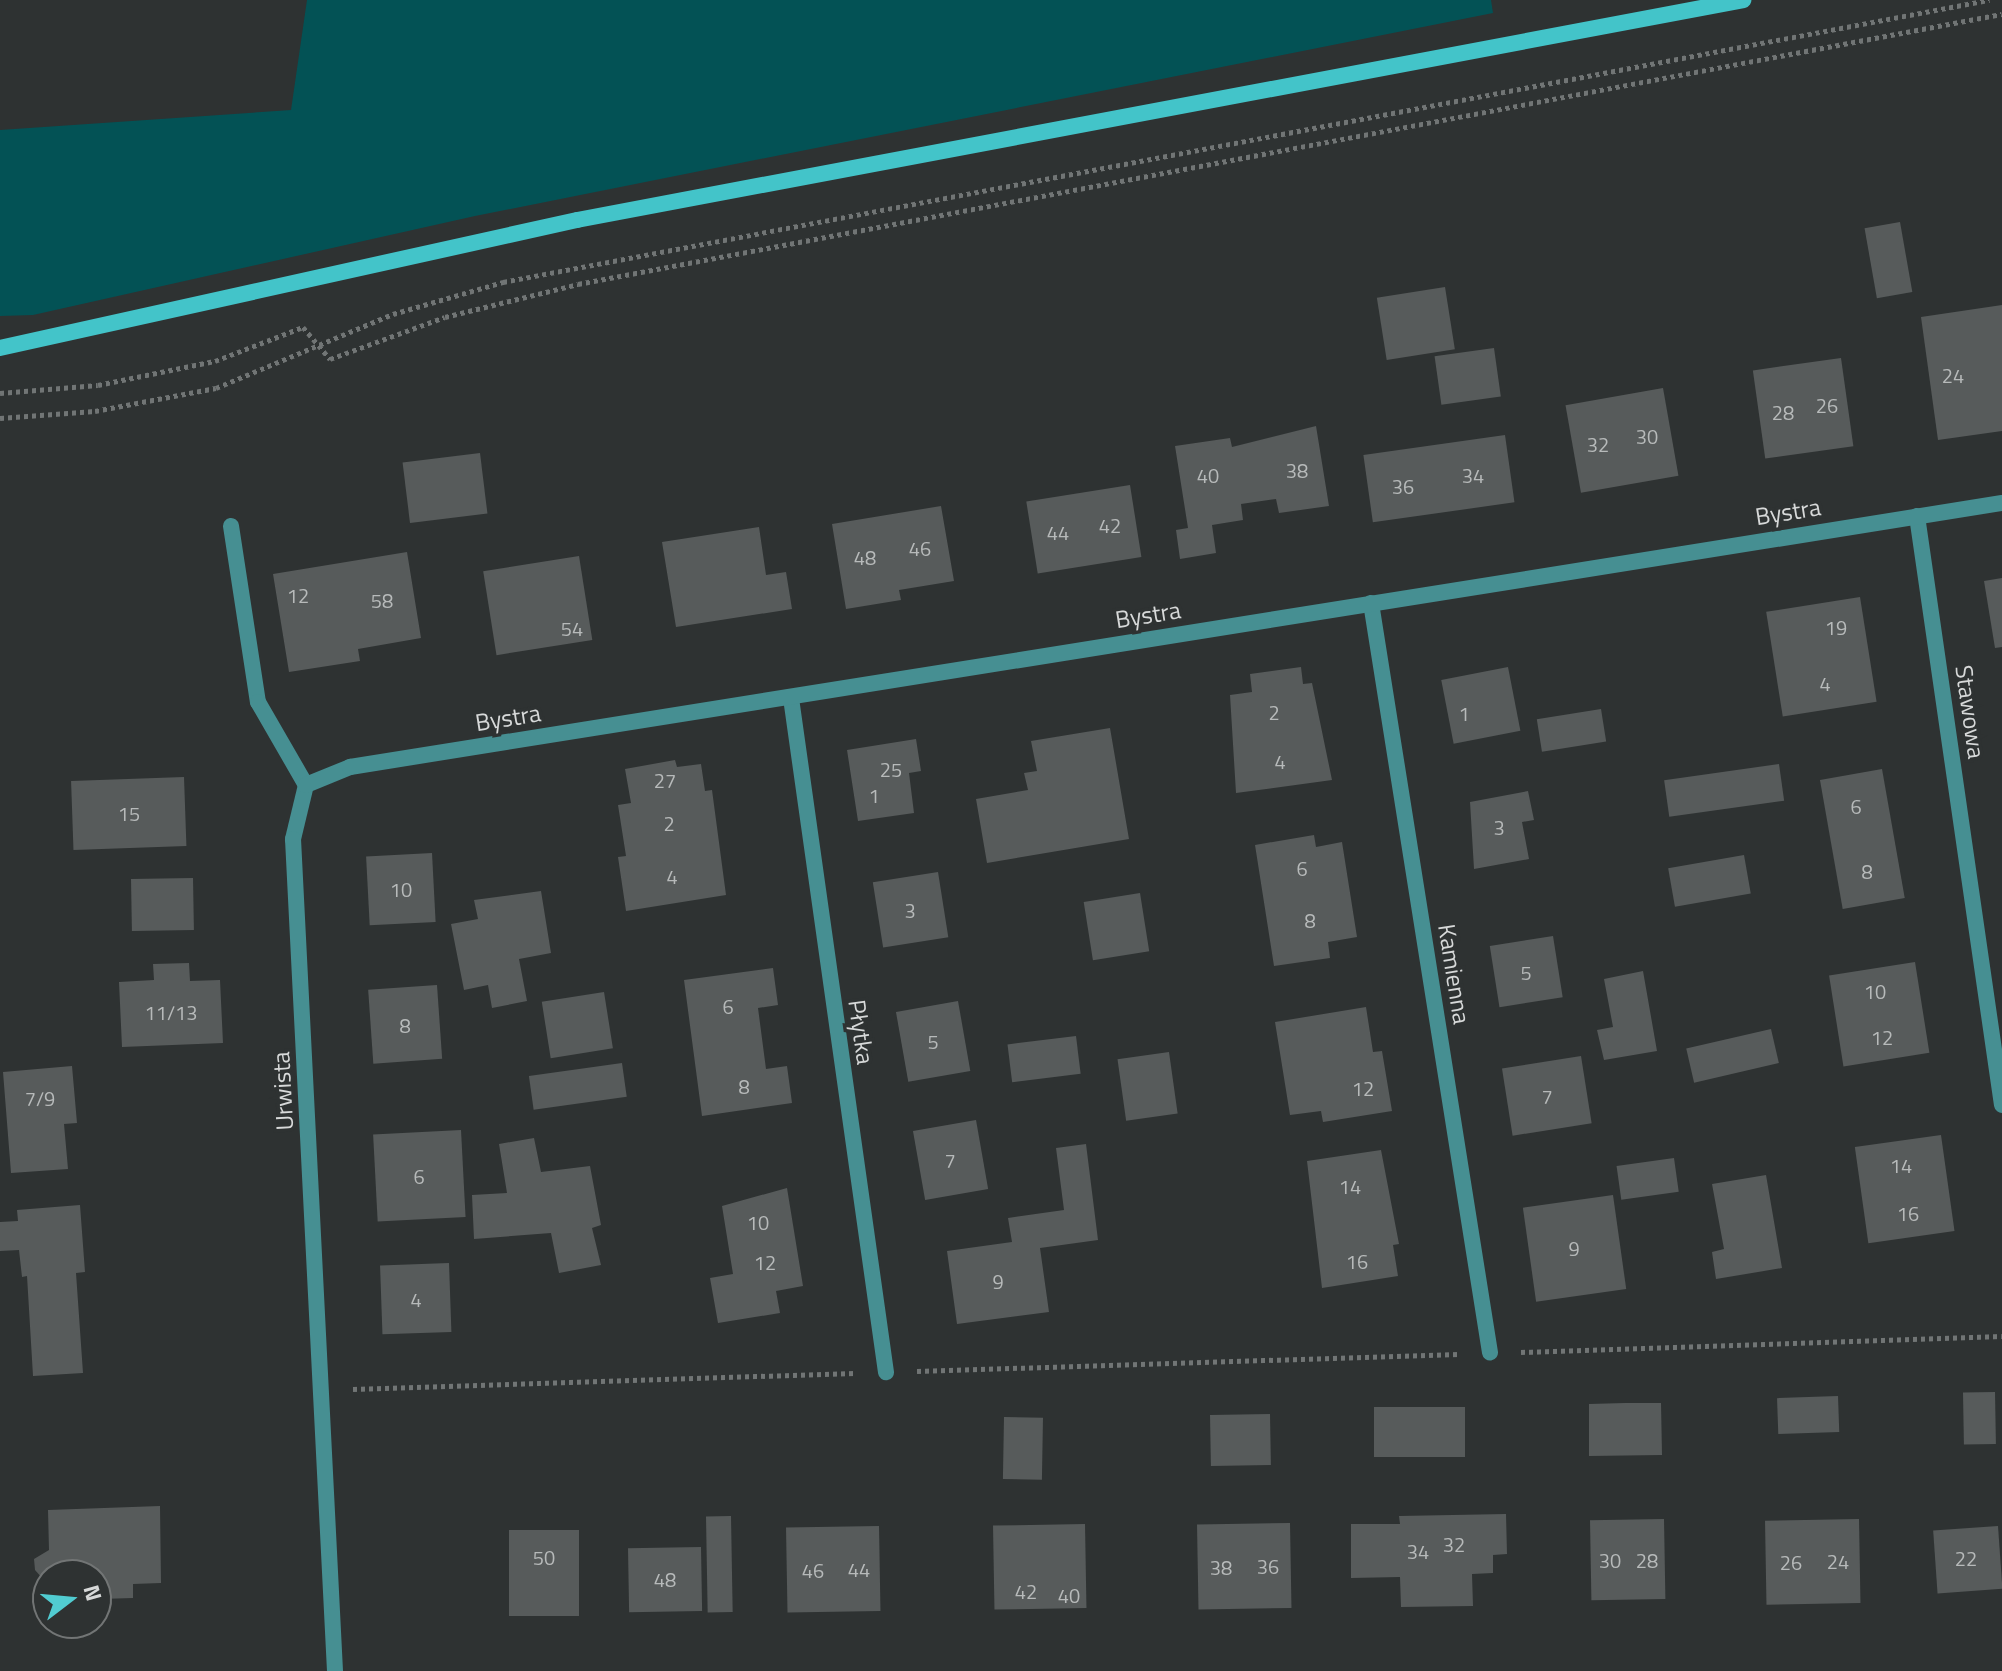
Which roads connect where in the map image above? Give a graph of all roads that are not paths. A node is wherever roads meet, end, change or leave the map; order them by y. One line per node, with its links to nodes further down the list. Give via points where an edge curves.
1 (1743, 0): 3 (street, via 577,220)
2 (0, 340): 3 (street)
3 (40, 340): 4 (street)
4 (0, 348)
5 (2002, 503): 6 (street, Bystra)
6 (1917, 516): 8 (street, Bystra); 11 (street, Stawowa)
7 (231, 526): 10 (street, via 258,702)
8 (1371, 603): 9 (street, Bystra); 12 (street, Kamienna)
9 (791, 698): 10 (street, Bystra, via 350,767); 13 (street, Płytka)
10 (306, 785): 14 (street, Urwista, via 293,839)
11 (2002, 1105)
12 (1490, 1353)
13 (886, 1372)
14 (335, 1671)

